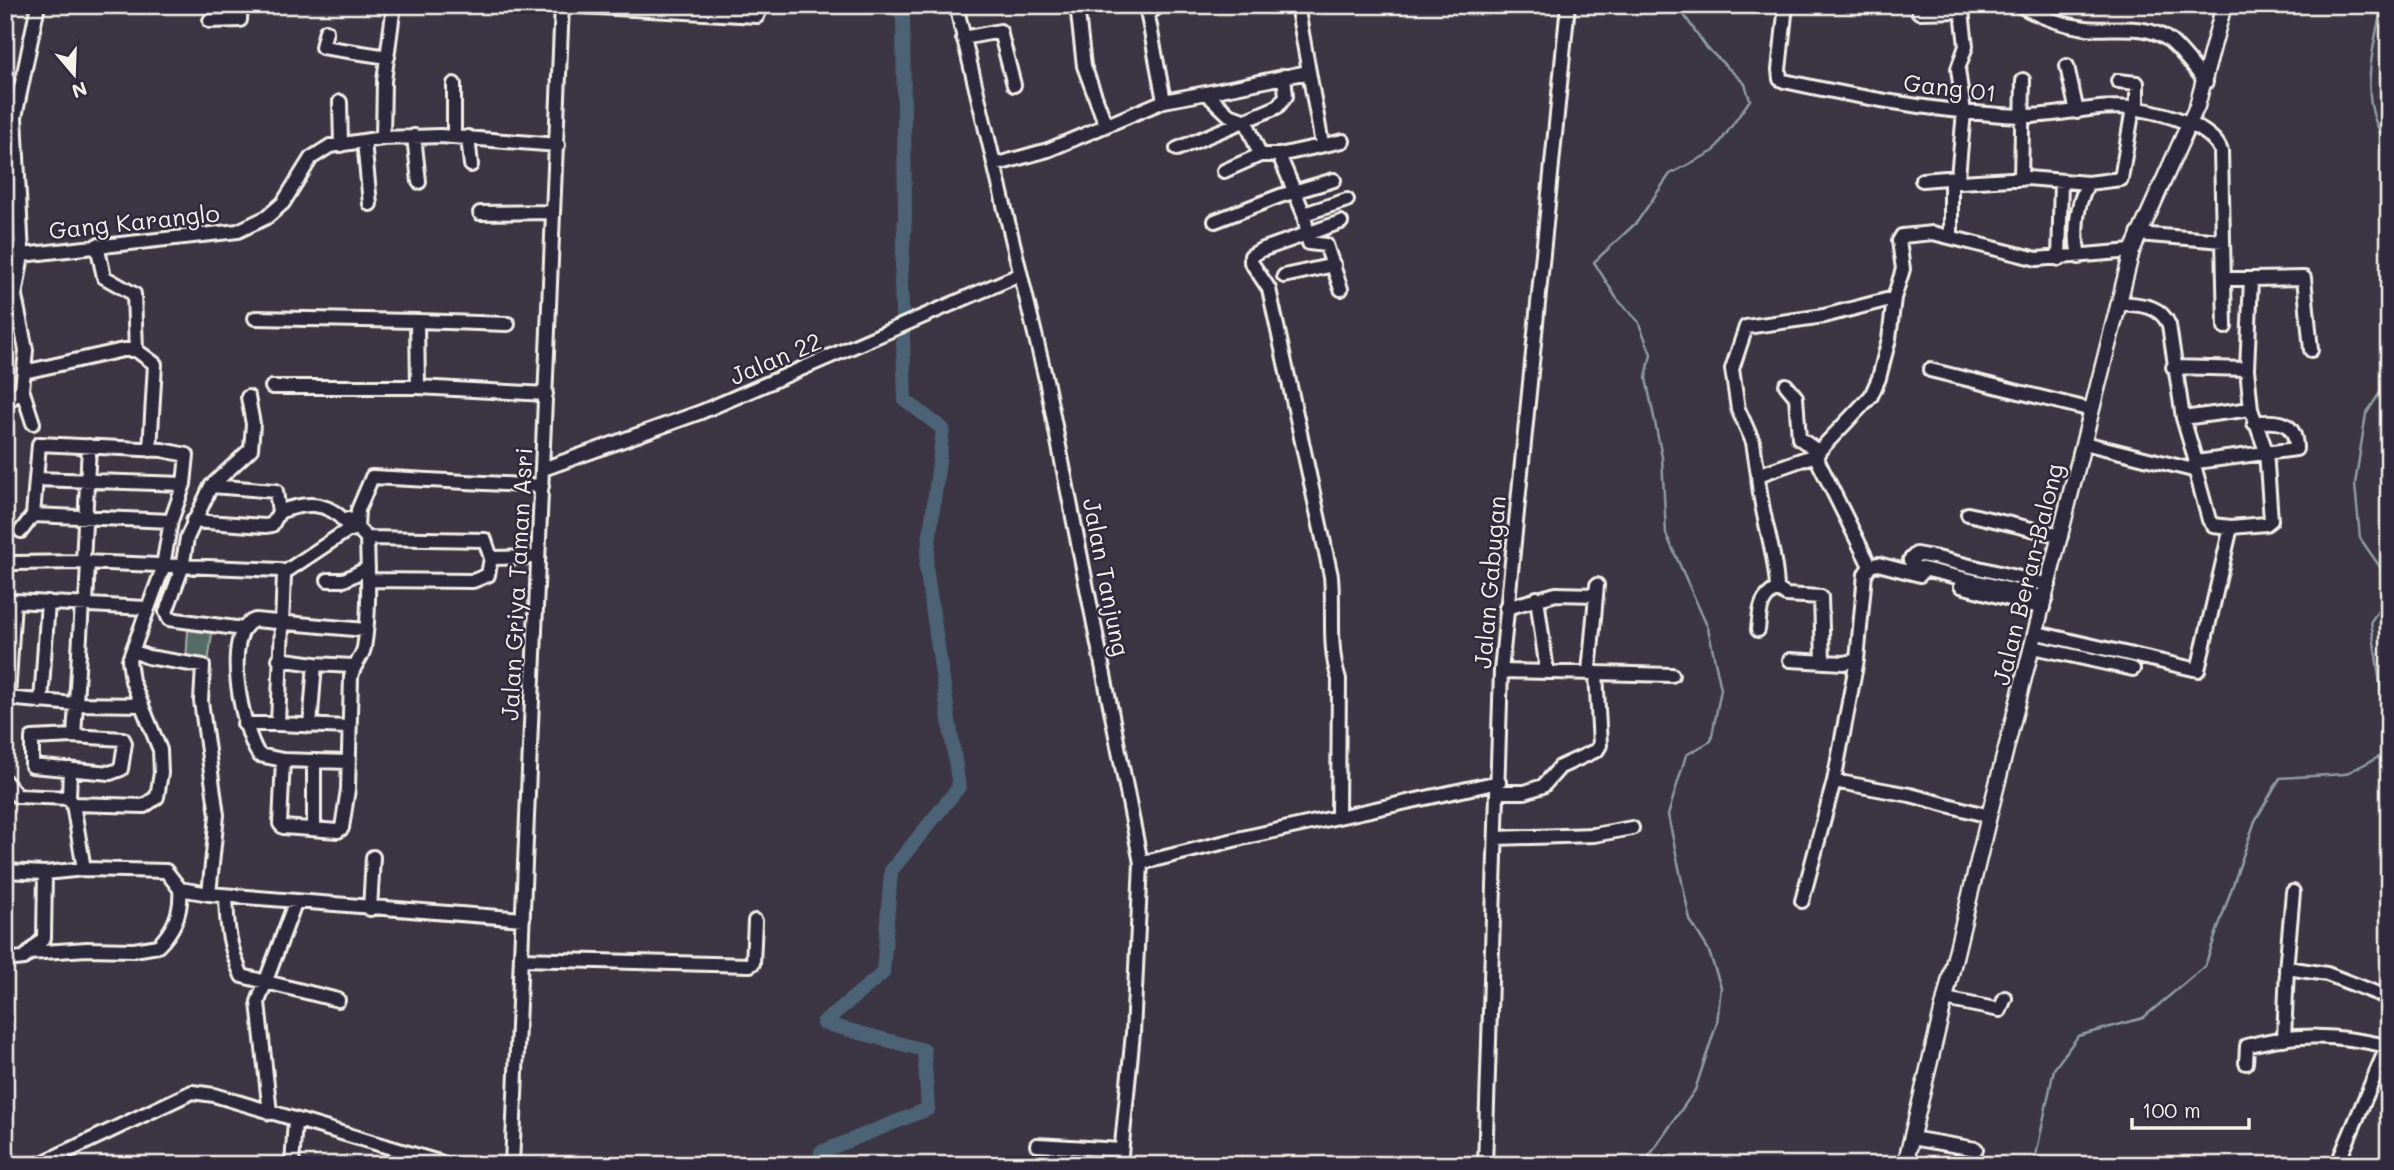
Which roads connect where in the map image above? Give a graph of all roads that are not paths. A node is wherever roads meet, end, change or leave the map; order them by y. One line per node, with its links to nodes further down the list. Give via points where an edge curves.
1 (38, 5): 39 (street)
2 (241, 5): 19 (street, via 240,20)
3 (394, 5): 22 (street)
4 (562, 5): 14 (street); 50 (street, Jalan Griya Taman Asri)
5 (762, 5): 16 (street, via 757,16)
6 (956, 5): 21 (street, Jalan Tanjung)
7 (1077, 5): 41 (street, via 1084,66)
8 (1160, 5): 17 (street)
9 (1297, 5): 24 (street)
10 (1568, 5): 151 (street, Jalan Gabugan)
11 (1786, 5): 36 (street, Gang 01, via 1780,79)
12 (2019, 5): 28 (street, via 2084,28 2158,34 2169,40)
13 (2224, 5): 28 (main road, Jalan Beran-Balong)
14 (664, 8): 16 (street)
15 (1962, 8): 18 (street); 36 (street, via 1966,46 1958,69)
16 (713, 9)
17 (1147, 10): 32 (street)
18 (1919, 12)
19 (210, 21)
20 (326, 31): 22 (street, via 322,47)
21 (963, 38): 30 (street, via 1000,31); 55 (street, Jalan Tanjung)
22 (388, 57): 45 (street)
23 (2067, 66): 37 (street)
24 (1308, 72): 25 (street); 48 (street)
25 (1284, 76): 31 (street); 40 (street, via 1286,96 1278,107)
26 (2023, 80): 38 (street)
27 (2118, 81): 35 (street, via 2137,83)
28 (2206, 82): 42 (main road, Jalan Beran-Balong)
29 (454, 84): 44 (street)
30 (1014, 85)
31 (1206, 93): 32 (street); 40 (street, via 1229,115)
32 (1164, 101): 41 (street)
33 (5, 102): 39 (street)
34 (340, 102): 49 (street)
35 (2135, 108): 37 (street, Gang 01); 42 (street, Gang 01); 63 (street, via 2121,179)
36 (1964, 112): 38 (street, Gang 01); 57 (street)
37 (2077, 112): 38 (street, Gang 01)
38 (2024, 116): 58 (street)
39 (9, 118): 78 (street)
40 (1246, 121): 51 (street); 52 (street)
41 (1105, 123): 55 (street, via 1048,150)
42 (2188, 125): 73 (main road, Jalan Beran-Balong); 75 (street, Gang 01, via 2210,136 2221,151)
43 (414, 136): 44 (street); 45 (street); 62 (street)
44 (461, 137): 50 (street); 54 (street)
45 (383, 138): 46 (street)
46 (364, 141): 49 (street); 66 (street)
47 (1343, 141): 48 (street)
48 (1322, 144): 53 (street)
49 (341, 145): 76 (street, Gang Karanglo, via 320,150 311,158 283,203 267,217 226,234)
50 (558, 145): 67 (street, Jalan Griya Taman Asri)
51 (1177, 149)
52 (1260, 155): 53 (street); 56 (street)
53 (1279, 155): 64 (street)
54 (471, 165)
55 (994, 165): 83 (street, Jalan Tanjung)
56 (1224, 170)
57 (1955, 178): 58 (street, via 1964,183); 60 (street); 74 (street)
58 (2021, 179): 61 (street)
59 (1334, 180): 64 (street)
60 (1922, 180)
61 (2061, 181): 63 (street); 81 (street)
62 (419, 182)
63 (2088, 183): 80 (street, via 2078,204)
64 (1295, 192): 69 (street); 70 (street)
65 (1347, 200): 69 (street)
66 (370, 204)
67 (553, 212): 68 (street); 104 (street, Jalan Griya Taman Asri)
68 (481, 213)
69 (1304, 214): 72 (street)
70 (1215, 221)
71 (1340, 222): 72 (street)
72 (1308, 232): 82 (street, via 1309,243 1326,245); 187 (street, via 1251,256 1267,283 1332,576 1332,662 1339,679)
73 (2138, 234): 75 (street); 79 (main road, Jalan Beran-Balong)
74 (1951, 237): 81 (street, via 2037,259); 88 (street, via 1933,233 1902,236 1903,270)
75 (2223, 241): 85 (street)
76 (97, 245): 78 (street, Gang Karanglo); 94 (street, via 104,277 134,294)
77 (5, 249): 78 (street, Gang Karanglo)
78 (22, 251): 99 (street, via 15,296 25,332)
79 (2132, 251): 80 (street); 89 (main road, Jalan Beran-Balong)
80 (2079, 257): 81 (street)
81 (2059, 259)
82 (1334, 265): 84 (street); 87 (street)
83 (1019, 275): 118 (street, Jalan 22, via 701,412); 192 (street, Jalan Tanjung, via 1046,380)
84 (1284, 276)
85 (2226, 279): 86 (street); 93 (street)
86 (2251, 279): 95 (street, via 2304,278); 97 (street)
87 (1341, 289)
88 (1894, 298): 116 (street, via 1889,339 1871,396); 119 (street, via 1824,316 1746,327 1732,369 1738,409 1753,442)
89 (2119, 303): 96 (street, via 2150,307 2165,315); 108 (main road, Jalan Beran-Balong)
90 (255, 318): 91 (street)
91 (417, 321): 92 (street); 102 (street)
92 (508, 324)
93 (2225, 327)
94 (136, 350): 99 (street); 114 (street, via 155,364)
95 (2311, 350)
96 (2174, 367): 97 (street); 109 (street)
97 (2247, 369): 107 (street)
98 (1930, 370): 108 (street)
99 (24, 372): 103 (street)
100 (1786, 385): 116 (street, via 1796,397 1799,438)
101 (272, 387): 102 (street)
102 (418, 387): 104 (street)
103 (22, 389): 106 (street); 110 (street)
104 (546, 394): 118 (street, Jalan Griya Taman Asri)
105 (248, 397): 123 (street, via 251,449)
106 (8, 402)
107 (2251, 409): 109 (street); 111 (street)
108 (2092, 410): 112 (main road, Jalan Beran-Balong)
109 (2183, 418): 117 (street)
110 (33, 423)
111 (2254, 423): 115 (street); 115 (street, via 2276,420 2293,431 2296,449)
112 (2084, 443): 117 (street); 134 (main road, Jalan Beran-Balong)
113 (89, 446): 114 (street); 120 (street, via 39,444); 121 (street)
114 (150, 450): 122 (street, via 187,455)
115 (2266, 450): 117 (street); 132 (street, via 2271,520)
116 (1817, 454): 119 (street); 141 (street)
117 (2194, 466): 132 (street, via 2209,520 2213,525)
118 (543, 469): 124 (street, Jalan Griya Taman Asri)
119 (1758, 475): 145 (street, via 1763,516 1776,561)
120 (36, 479): 121 (street); 127 (street)
121 (87, 479): 122 (street); 128 (street)
122 (184, 484): 129 (street)
123 (211, 486): 125 (street, via 276,491); 130 (street)
124 (537, 486): 131 (street, via 372,477); 136 (street, Jalan Griya Taman Asri)
125 (279, 512): 130 (street, via 272,525 265,526); 131 (street, via 310,504 327,507)
126 (1968, 514): 134 (street)
127 (33, 516): 128 (street); 133 (street)
128 (83, 517): 129 (street); 139 (street)
129 (171, 521): 140 (street)
130 (194, 521): 140 (street)
131 (352, 525): 135 (street); 142 (street)
132 (2231, 527): 156 (street, via 2197,671)
133 (21, 531)
134 (2061, 537): 146 (main road, Jalan Beran-Balong)
135 (367, 538): 137 (street, via 485,541); 143 (street)
136 (538, 556): 137 (street); 203 (street, Jalan Griya Taman Asri)
137 (491, 558): 143 (street, via 488,576 473,581)
138 (13, 562): 139 (street)
139 (84, 562): 140 (street); 149 (street)
140 (173, 566): 142 (street); 150 (street); 153 (street, via 169,619)
141 (1870, 566): 146 (street); 160 (street, via 1865,574)
142 (284, 572): 152 (street)
143 (368, 574): 144 (street); 154 (street)
144 (328, 580)
145 (1777, 589): 155 (street, via 1761,602); 161 (street, via 1786,595 1818,596 1824,601)
146 (2046, 597): 146 (street, via 1915,567 1910,560 1916,554 1924,556); 156 (main road, Jalan Beran-Balong)
147 (1537, 598): 151 (street); 166 (street); 167 (street, via 1596,590)
148 (48, 602): 149 (street); 169 (street, via 14,601); 170 (street)
149 (82, 603): 150 (street); 171 (street)
150 (146, 608): 157 (street)
151 (1506, 608): 165 (street, Jalan Gabugan)
152 (280, 621): 153 (street, via 255,620); 154 (street); 158 (street)
153 (243, 629): 173 (street, via 237,669)
154 (365, 630): 163 (street, via 363,652)
155 (1758, 630)
156 (2035, 640): 164 (street); 186 (main road, Jalan Beran-Balong)
157 (140, 654): 172 (street, via 128,669); 198 (street, via 202,666 201,701 217,815)
158 (279, 659): 162 (street); 174 (street)
159 (1790, 660): 161 (street)
160 (1857, 660): 161 (street); 183 (street)
161 (1823, 661)
162 (315, 664): 163 (street); 175 (street)
163 (353, 666): 176 (street)
164 (2133, 669)
165 (1501, 671): 166 (street); 184 (street, Jalan Gabugan)
166 (1548, 672): 167 (street)
167 (1592, 673): 168 (street); 184 (street, via 1599,748 1560,767 1543,786 1525,792)
168 (1672, 675)
169 (7, 698): 170 (street)
170 (41, 702): 171 (street)
171 (75, 704): 172 (street); 177 (street)
172 (142, 705): 185 (street, via 160,750 157,797 144,806)
173 (244, 724): 174 (street); 178 (street, via 259,755)
174 (278, 724): 175 (street)
175 (310, 726): 176 (street)
176 (348, 727): 180 (street)
177 (74, 736): 181 (street, via 30,740 32,765); 181 (street, via 123,739 123,765 110,773)
178 (283, 760): 179 (street); 189 (street, via 281,826)
179 (314, 761): 180 (street); 189 (street)
180 (348, 762): 189 (street, via 341,830)
181 (70, 769): 185 (street)
182 (5, 781): 185 (street, via 17,796)
183 (1834, 781): 186 (street); 200 (street)
184 (1499, 787): 187 (street); 190 (street, Jalan Gabugan)
185 (71, 801): 193 (street)
186 (1989, 816): 212 (main road, Jalan Beran-Balong)
187 (1338, 817): 192 (street)
188 (1632, 828): 190 (street, via 1594,835)
189 (314, 829)
190 (1496, 838): 228 (street, Jalan Gabugan)
191 (373, 857): 202 (street)
192 (1141, 863): 222 (street, Jalan Tanjung, via 1133,1033)
193 (84, 869): 195 (street); 196 (street, via 166,871)
194 (5, 871): 195 (street)
195 (45, 873): 205 (street, via 44,938)
196 (185, 890): 198 (street); 205 (street, via 178,916 158,946)
197 (2293, 892): 208 (street)
198 (209, 894): 199 (street)
199 (226, 896): 201 (street); 209 (street, via 227,937 240,973)
200 (1802, 901)
201 (295, 903): 202 (street); 209 (street)
202 (369, 909): 203 (street)
203 (523, 919): 206 (street, Jalan Griya Taman Asri)
204 (755, 921): 206 (street, via 750,965)
205 (29, 953): 207 (street)
206 (521, 959): 226 (street, Jalan Griya Taman Asri)
207 (5, 960)
208 (2286, 970): 211 (street, via 2328,974); 214 (street)
209 (265, 982): 213 (street); 217 (street, via 257,1011)
210 (2005, 998): 212 (street, via 2000,1010)
211 (2389, 998)
212 (1945, 999): 219 (main road, Jalan Beran-Balong)
213 (338, 1000)
214 (2284, 1039): 215 (street, via 2343,1036); 216 (street, via 2247,1046)
215 (2387, 1049): 230 (street)
216 (2246, 1063)
217 (270, 1113): 218 (street); 223 (street, via 214,1095 186,1093)
218 (295, 1121): 224 (street); 225 (street)
219 (1911, 1138): 221 (street); 229 (main road, Jalan Beran-Balong)
220 (1037, 1145): 222 (street)
221 (1976, 1149)
222 (1121, 1150): 227 (street, Jalan Tanjung)
223 (38, 1165)
224 (292, 1165)
225 (449, 1165)
226 (512, 1165)
227 (1119, 1165)
228 (1485, 1165)
229 (1905, 1165)
230 (2337, 1165)

